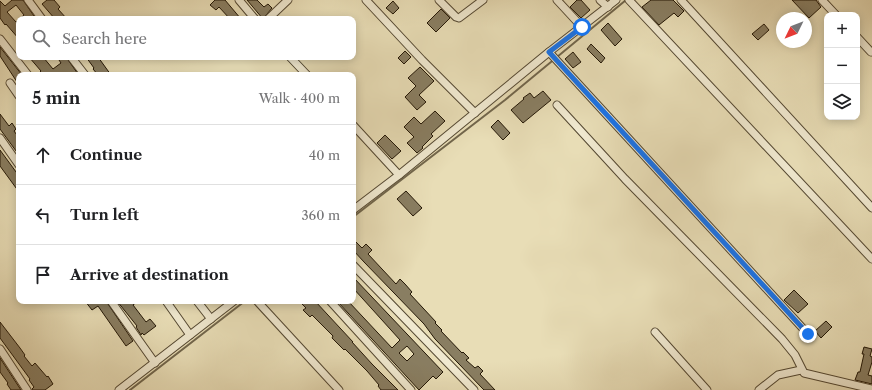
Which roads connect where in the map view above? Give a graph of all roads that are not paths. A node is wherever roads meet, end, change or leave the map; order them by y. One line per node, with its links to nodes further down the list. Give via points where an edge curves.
1 (28, 0): 15 (street)
2 (239, 0): 16 (street)
3 (288, 0): 17 (street)
4 (366, 0): 33 (street, via 422,60)
5 (439, 0): 6 (street, via 459,18)
6 (482, 0)
7 (557, 0): 18 (street)
8 (600, 0): 13 (street)
9 (616, 0): 13 (street)
10 (629, 0): 40 (street)
11 (681, 0): 39 (street)
12 (822, 0): 14 (street)
13 (608, 7): 18 (street)
14 (833, 12)
15 (40, 16)
16 (252, 16)
17 (271, 16)
18 (582, 27): 22 (street)
19 (0, 39): 24 (street)
20 (860, 40): 21 (street)
21 (870, 52)
22 (550, 53): 33 (street); 50 (street)
23 (16, 60): 27 (street)
24 (16, 60)
25 (73, 60): 28 (street)
26 (293, 60): 29 (street)
27 (26, 72)
28 (83, 72)
29 (303, 72)
30 (10, 83): 31 (street)
31 (16, 92)
32 (556, 105): 54 (street, via 782,339)
33 (476, 112): 37 (street)
34 (356, 128): 37 (street)
35 (0, 138): 36 (street)
36 (16, 161)
37 (399, 175): 38 (street)
38 (356, 208)
39 (872, 208)
40 (872, 259)
41 (356, 268): 60 (street)
42 (113, 304): 53 (street)
43 (168, 304): 51 (street)
44 (199, 304): 48 (street)
45 (230, 304): 48 (street)
46 (260, 304): 58 (street)
47 (333, 304): 59 (street)
48 (211, 319): 51 (street)
49 (655, 332): 61 (street)
50 (808, 334)
51 (190, 335): 53 (street)
52 (0, 349): 56 (street)
53 (154, 363): 57 (street)
54 (801, 370): 55 (street, via 806,375); 62 (street, via 778,375)
55 (872, 389)
56 (27, 390)
57 (119, 390)
58 (339, 390)
59 (411, 390)
60 (474, 390)
61 (707, 390)
62 (759, 390)

